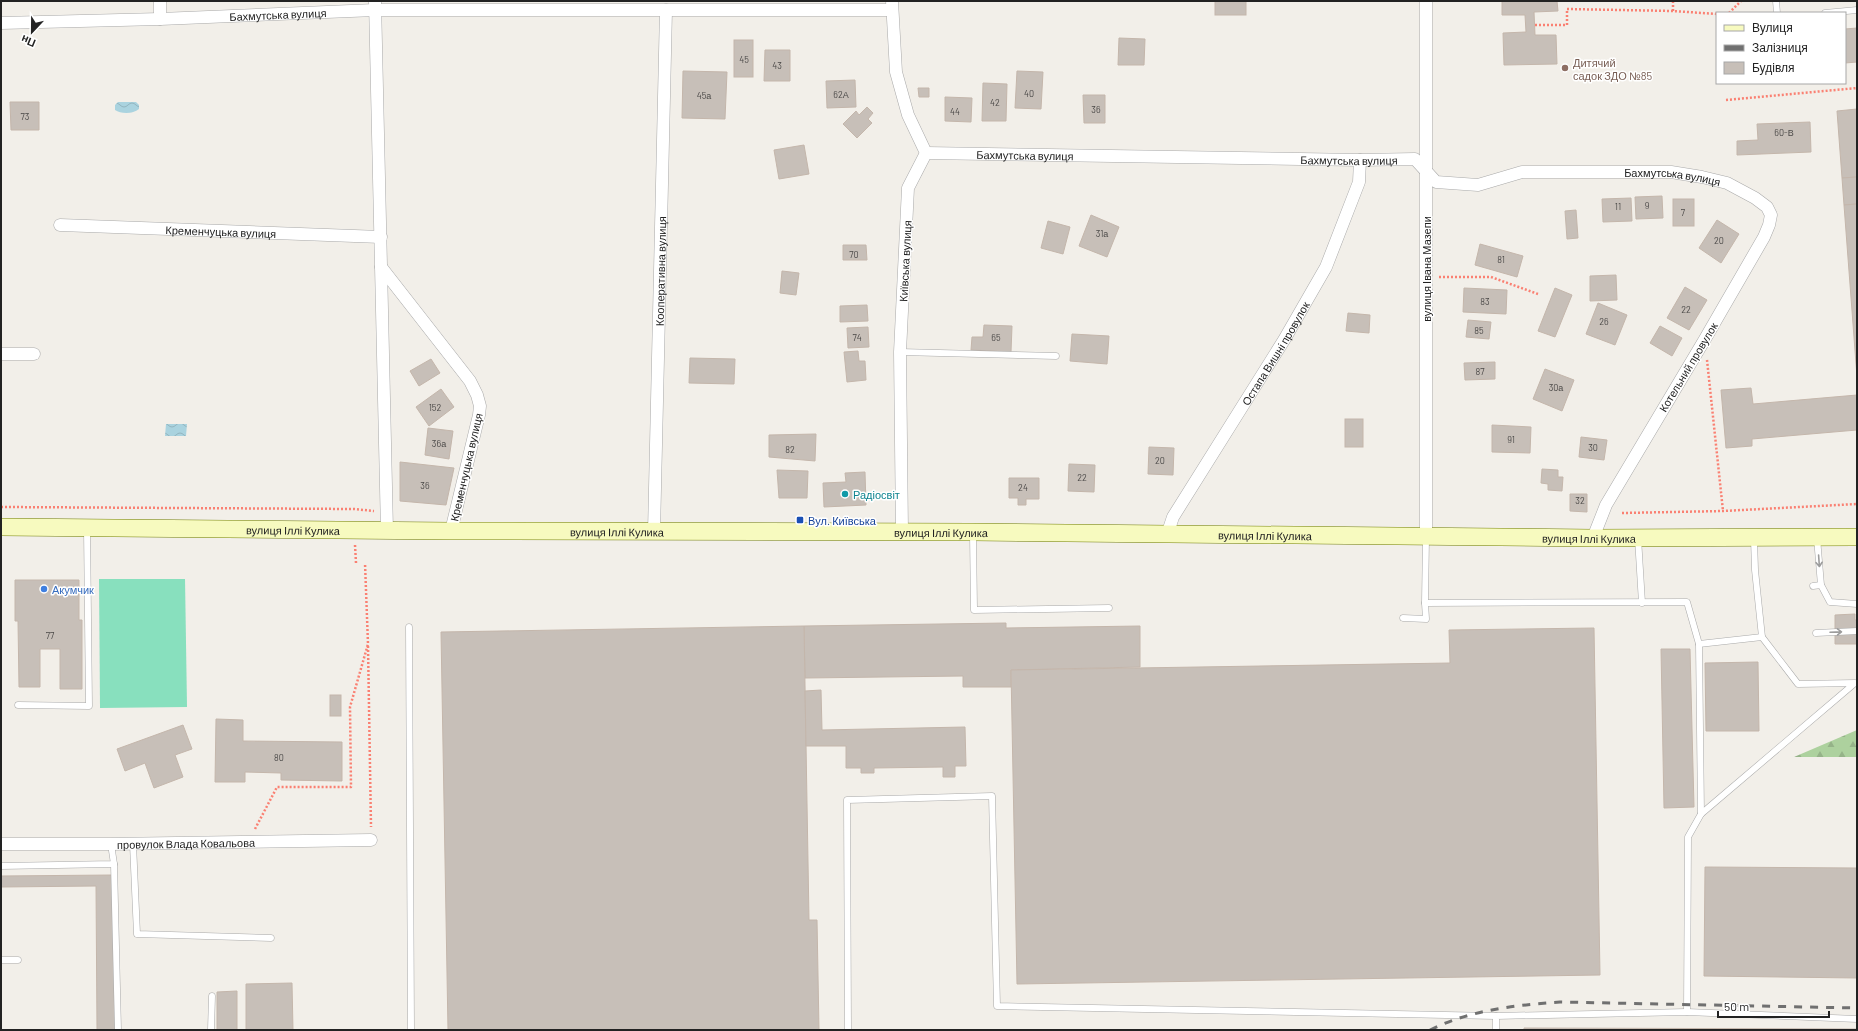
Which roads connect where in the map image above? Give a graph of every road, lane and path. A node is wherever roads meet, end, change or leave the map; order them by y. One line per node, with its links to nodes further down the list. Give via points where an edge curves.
1 (160, 1): 15 (street)
2 (1426, 1): 22 (street, вулиця Івана Мазепи)
3 (1673, 1): 10 (path)
4 (1740, 1): 11 (path)
5 (1776, 1): 12 (lane)
6 (375, 5): 8 (street, Бахмутська вулиця); 15 (street, Бахмутська вулиця); 25 (street)
7 (891, 6): 8 (street, Бахмутська вулиця); 20 (street, via 896,72 908,114)
8 (666, 10): 43 (street, Кооперативна вулиця)
9 (1857, 10): 13 (lane)
10 (1673, 11): 14 (path); 17 (path, via 1567,9 1567,25)
11 (1729, 12)
12 (1777, 12)
13 (1836, 12)
14 (1716, 14)
15 (160, 19): 16 (street, Бахмутська вулиця)
16 (1, 23)
17 (1534, 25)
18 (1857, 88): 19 (path)
19 (1726, 100)
20 (926, 153): 21 (street, Бахмутська вулиця); 30 (street, Київська вулиця, via 908,188)
21 (1360, 160): 22 (street, Бахмутська вулиця, via 1415,159); 46 (street, Остапа Вишні провулок, via 1359,182 1326,267 1284,340 1173,517)
22 (1426, 172): 23 (street, Бахмутська вулиця, via 1436,182 1478,185 1522,172 1671,172 1727,184); 27 (street, вулиця Івана Мазепи)
23 (1755, 198): 29 (street, Котельний провулок, via 1771,215 1769,225)
24 (60, 225): 25 (street, Кременчуцька вулиця)
25 (381, 237): 26 (street)
26 (381, 267): 37 (street); 42 (street, Кременчуцька вулиця, via 470,381 480,406 480,415)
27 (1426, 277): 28 (path, via 1491,277); 47 (street, вулиця Івана Мазепи)
28 (1538, 294)
29 (1705, 339): 36 (path); 51 (street, Котельний провулок, via 1606,505)
30 (900, 352): 33 (lane); 44 (street, Київська вулиця)
31 (1, 354): 32 (street)
32 (34, 354)
33 (1056, 356)
34 (1857, 504): 36 (path)
35 (1, 507): 37 (path, via 354,509)
36 (1723, 510): 38 (path)
37 (386, 513): 41 (street)
38 (1622, 513)
39 (1, 527): 40 (street, вулиця Іллі Кулика)
40 (87, 528): 41 (street, вулиця Іллі Кулика); 67 (lane, via 89,706)
41 (387, 531): 42 (street, вулиця Іллі Кулика)
42 (451, 531): 43 (street, вулиця Іллі Кулика)
43 (654, 532): 44 (street, вулиця Іллі Кулика)
44 (902, 532): 45 (street, вулиця Іллі Кулика)
45 (973, 532): 46 (street, вулиця Іллі Кулика); 59 (lane, via 974,610)
46 (1167, 535): 47 (street, вулиця Іллі Кулика)
47 (1426, 537): 51 (street, вулиця Іллі Кулика); 56 (lane)
48 (1754, 537): 49 (street, вулиця Іллі Кулика); 52 (street, вулиця Іллі Кулика); 64 (lane)
49 (1817, 537): 50 (street, вулиця Іллі Кулика); 54 (lane, one-way to 54)
50 (1857, 537)
51 (1593, 538): 52 (street, вулиця Іллі Кулика)
52 (1638, 538): 57 (lane)
53 (365, 563): 65 (path)
54 (1821, 585): 55 (lane); 58 (lane, via 1830,602)
55 (1813, 586)
56 (1426, 603): 57 (lane); 60 (lane, via 1426,619)
57 (1642, 603): 66 (lane, via 1687,602)
58 (1857, 604)
59 (1109, 608)
60 (1403, 618)
61 (409, 627): 85 (lane)
62 (1857, 631): 63 (lane, one-way to 62)
63 (1816, 633)
64 (1762, 637): 66 (lane); 68 (lane, via 1798,684 1855,684)
65 (368, 644): 69 (path); 70 (path, via 350,707 351,787 277,787)
66 (1699, 644): 68 (lane)
67 (18, 705)
68 (1701, 814): 80 (lane, via 1688,837)
69 (371, 840): 70 (street, провулок Влада Ковальова)
70 (248, 842): 73 (street, провулок Влада Ковальова)
71 (1, 844): 72 (street, провулок Влада Ковальова)
72 (111, 844): 73 (street, провулок Влада Ковальова); 74 (lane)
73 (133, 844): 76 (lane, via 137,934)
74 (114, 864): 75 (lane); 83 (lane)
75 (1, 866)
76 (271, 938)
77 (1, 960): 78 (lane)
78 (18, 960)
79 (212, 996): 84 (lane)
80 (1687, 1012): 81 (lane); 82 (lane)
81 (1496, 1016): 86 (lane, via 997,1006 992,796 846,800); 87 (lane)
82 (1857, 1019)
83 (118, 1030)
84 (211, 1030)
85 (411, 1030)
86 (848, 1030)
87 (1496, 1030)

